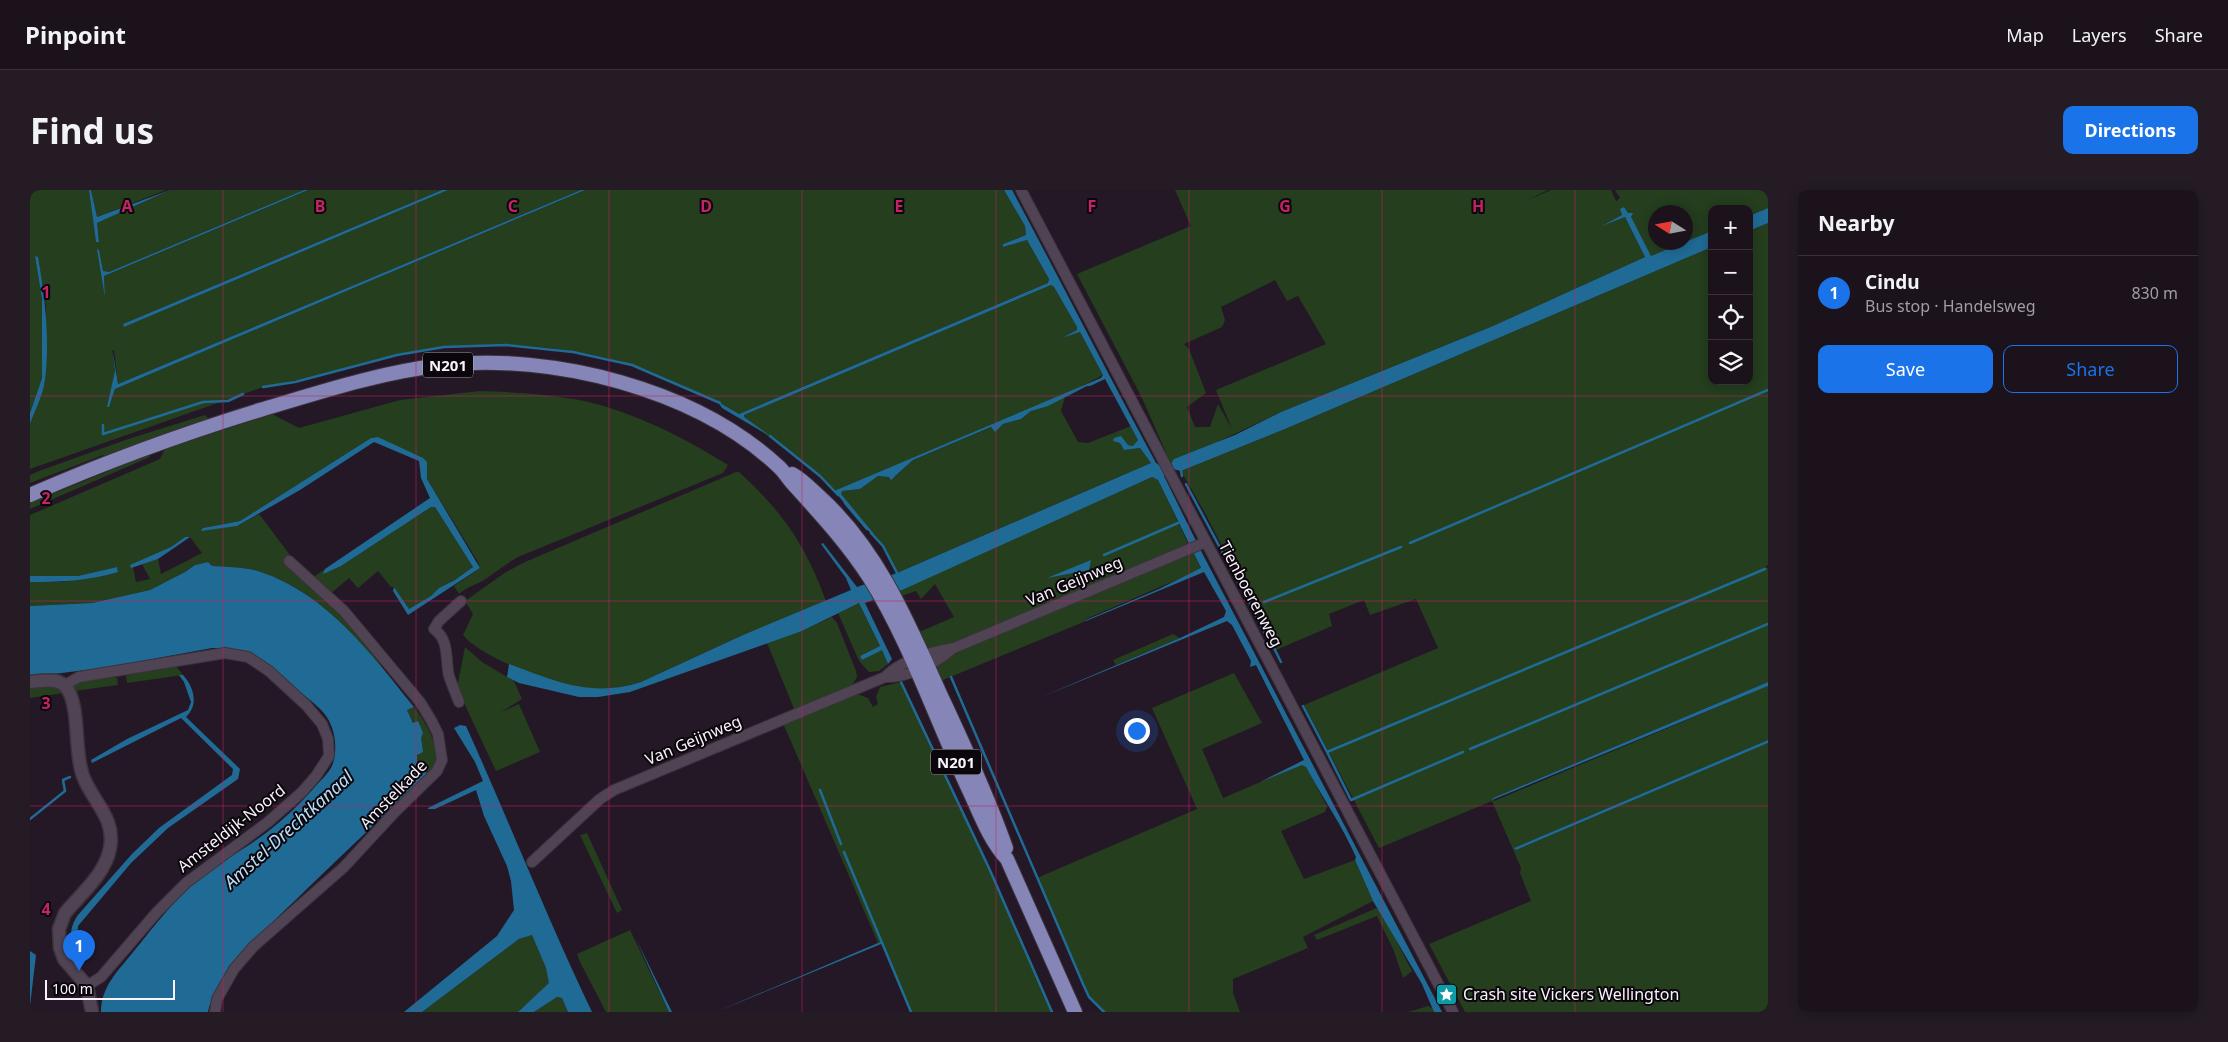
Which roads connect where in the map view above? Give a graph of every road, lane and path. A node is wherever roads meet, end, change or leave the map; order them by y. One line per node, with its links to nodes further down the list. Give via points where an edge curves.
1 (1022, 190): 3 (street, Tienboerenweg)
2 (30, 495): 6 (main road, N201, via 168,440 302,398 412,370 476,363 558,368 655,394 708,418 781,468 873,572)
3 (1204, 543): 6 (street, Van Geijnweg, via 954,648 944,656); 15 (street, Tienboerenweg)
4 (289, 561): 13 (street, Amstelkade, via 344,611 420,702 438,734 442,760 437,771 344,867 254,946 234,969 216,999)
5 (461, 601): 9 (street, via 434,629 446,644 449,675)
6 (919, 663): 10 (street, Van Geijnweg, via 892,670 885,677 614,790); 14 (main road, N201, via 997,822 1007,859)
7 (30, 682): 8 (street, via 51,680)
8 (64, 685): 11 (street, via 72,702 82,775 105,814 112,837 103,866 65,913 59,929 64,959); 11 (street, Amsteldijk-Noord, via 79,677 225,653 248,657 269,671 306,705 322,724 328,739 329,756 302,792 268,822 186,883 101,977)
9 (459, 702)
10 (532, 862)
11 (87, 986): 12 (street)
12 (92, 1012)
13 (215, 1012)
14 (1075, 1012)
15 (1453, 1012)

